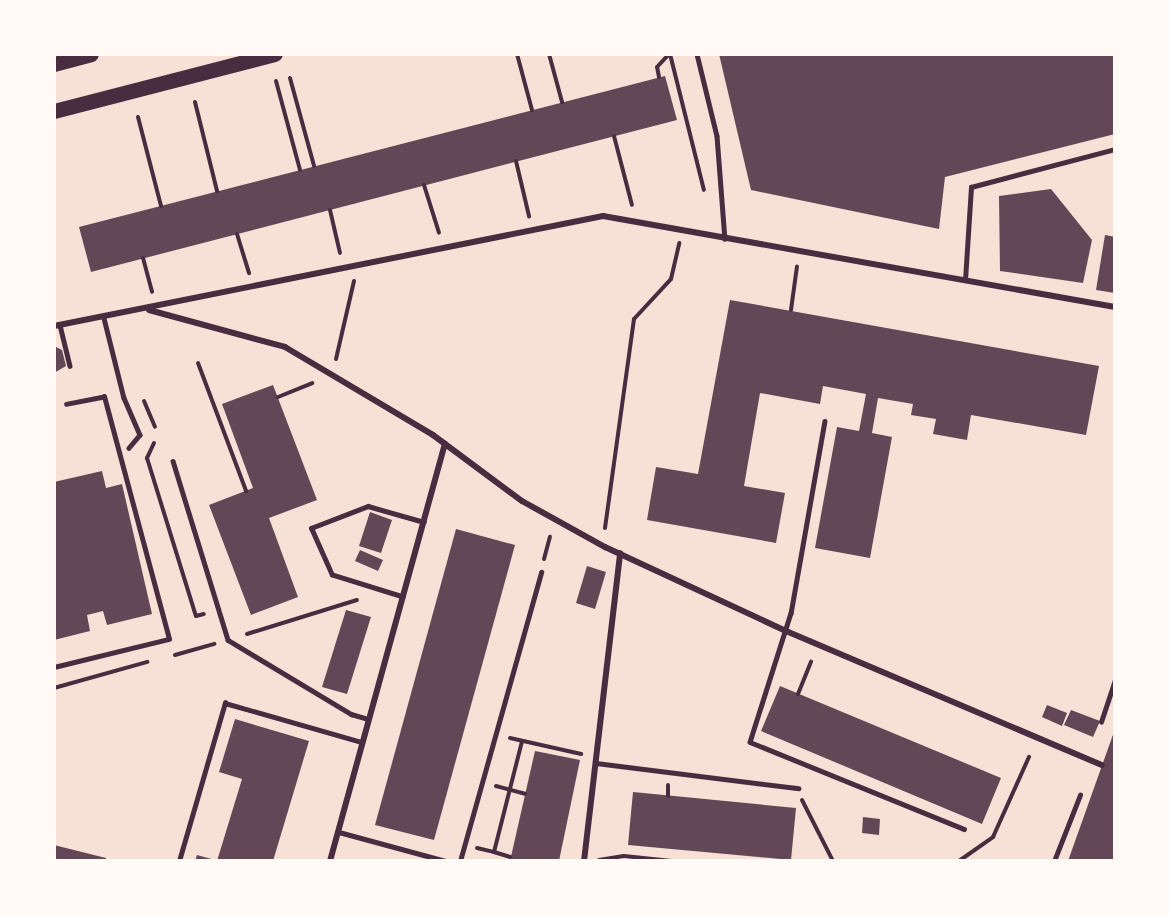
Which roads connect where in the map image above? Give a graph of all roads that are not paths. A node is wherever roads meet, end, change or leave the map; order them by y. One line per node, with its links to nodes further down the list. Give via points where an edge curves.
1 (92, 54): 4 (main road)
2 (275, 54): 5 (main road)
3 (697, 54): 7 (lane, via 717,136)
4 (54, 64)
5 (54, 111)
6 (1115, 149): 8 (lane, via 971,187)
7 (725, 239): 8 (street); 10 (street, via 603,216)
8 (965, 280): 9 (street)
9 (1115, 307)
10 (148, 310): 11 (street); 16 (street, via 285,347)
11 (104, 318): 12 (street); 17 (lane, via 124,398 140,435)
12 (57, 325): 13 (lane)
13 (70, 366)
14 (67, 404): 24 (lane, via 104,397 169,639)
15 (825, 421): 23 (lane)
16 (445, 444): 19 (street); 20 (street, via 522,501)
17 (129, 448)
18 (173, 461): 26 (lane, via 228,640 351,714)
19 (424, 522): 22 (street); 22 (lane, via 368,506 311,528 332,575)
20 (620, 553): 23 (street); 29 (street)
21 (541, 572): 38 (lane)
22 (403, 597): 26 (street)
23 (786, 631): 30 (street); 33 (lane, via 750,742)
24 (54, 667)
25 (1115, 680): 27 (lane)
26 (368, 719): 28 (street)
27 (1101, 722)
28 (363, 742): 34 (street); 35 (lane, via 225,703)
29 (596, 760): 31 (lane); 39 (street)
30 (1102, 765)
31 (798, 788)
32 (1080, 795): 40 (lane)
33 (964, 829)
34 (339, 832): 36 (street); 37 (lane)
35 (179, 861)
36 (330, 861)
37 (446, 861)
38 (460, 861)
39 (584, 861)
40 (1054, 861)

